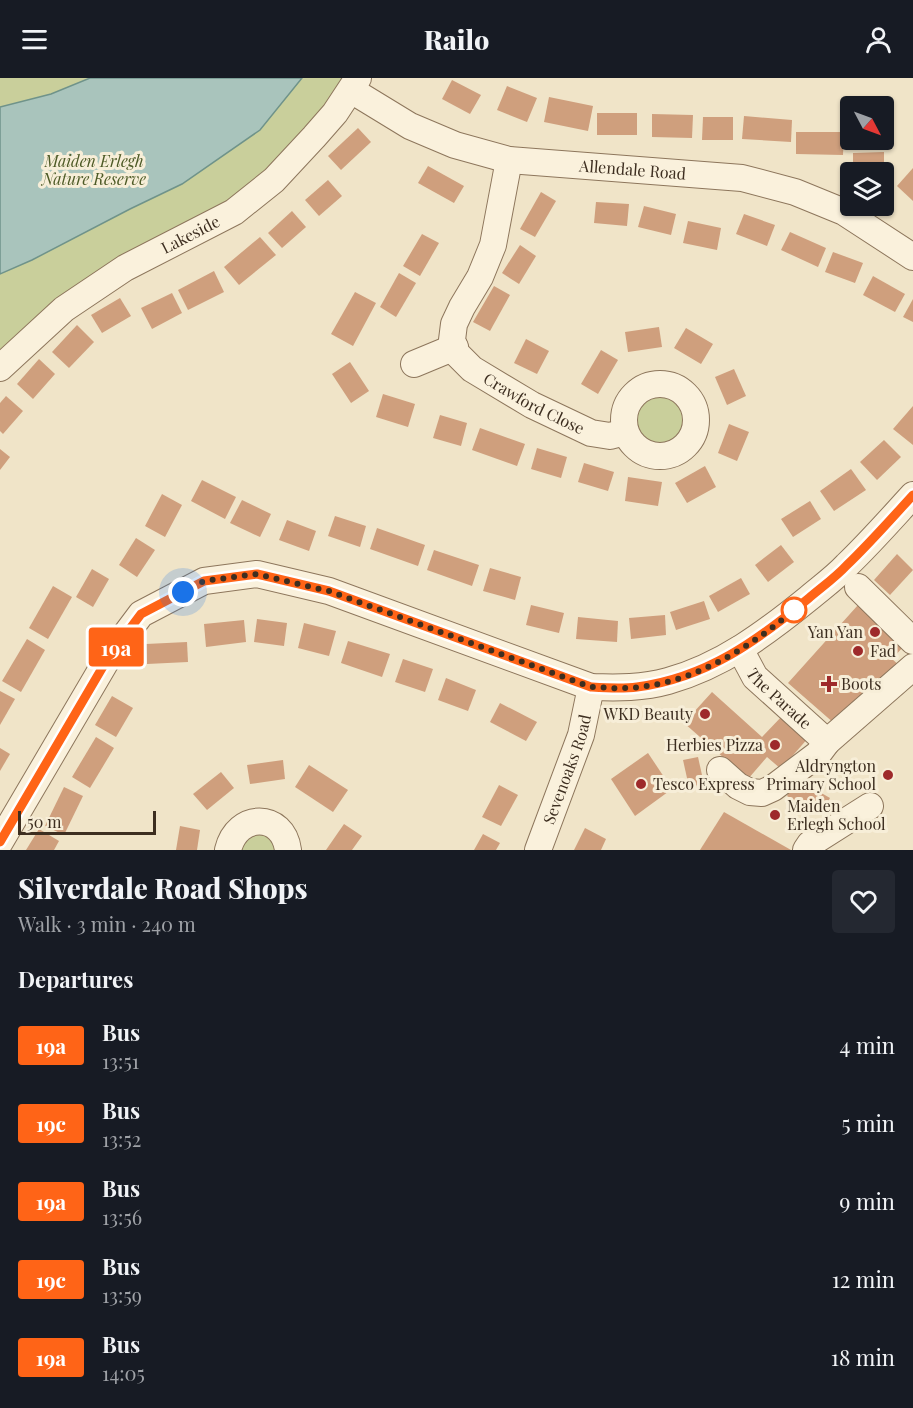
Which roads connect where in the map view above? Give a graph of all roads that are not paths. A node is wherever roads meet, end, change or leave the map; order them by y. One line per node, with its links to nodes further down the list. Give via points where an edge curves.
1 (355, 84): 2 (street, Allendale Road, via 410,126 455,145); 6 (street, Lakeside, via 335,113 274,180 234,212 125,268 64,309)
2 (509, 160): 3 (street, Allendale Road, via 742,178 795,192 844,212); 4 (street, via 493,245 454,324)
3 (913, 257)
4 (455, 347): 5 (street); 7 (street, Crawford Close, via 472,369 532,405 591,433 610,436)
5 (414, 364)
6 (0, 368)
7 (625, 432)
8 (913, 495): 11 (street, via 846,567 775,626)
9 (858, 587): 10 (street)
10 (913, 641)
11 (740, 649): 13 (street, via 704,669 667,682 624,688); 14 (street, The Parade, via 755,677)
12 (913, 667): 14 (street)
13 (591, 687): 17 (street, via 329,591 257,574 204,581 141,614 108,658); 20 (street, Sevenoaks Road, via 581,735)
14 (827, 742): 15 (street, via 818,754 762,793 738,786)
15 (720, 770)
16 (870, 806): 21 (street)
17 (0, 842)
18 (228, 850): 19 (street, via 236,832 256,822 281,832)
19 (288, 850)
20 (538, 850)
21 (806, 850)

